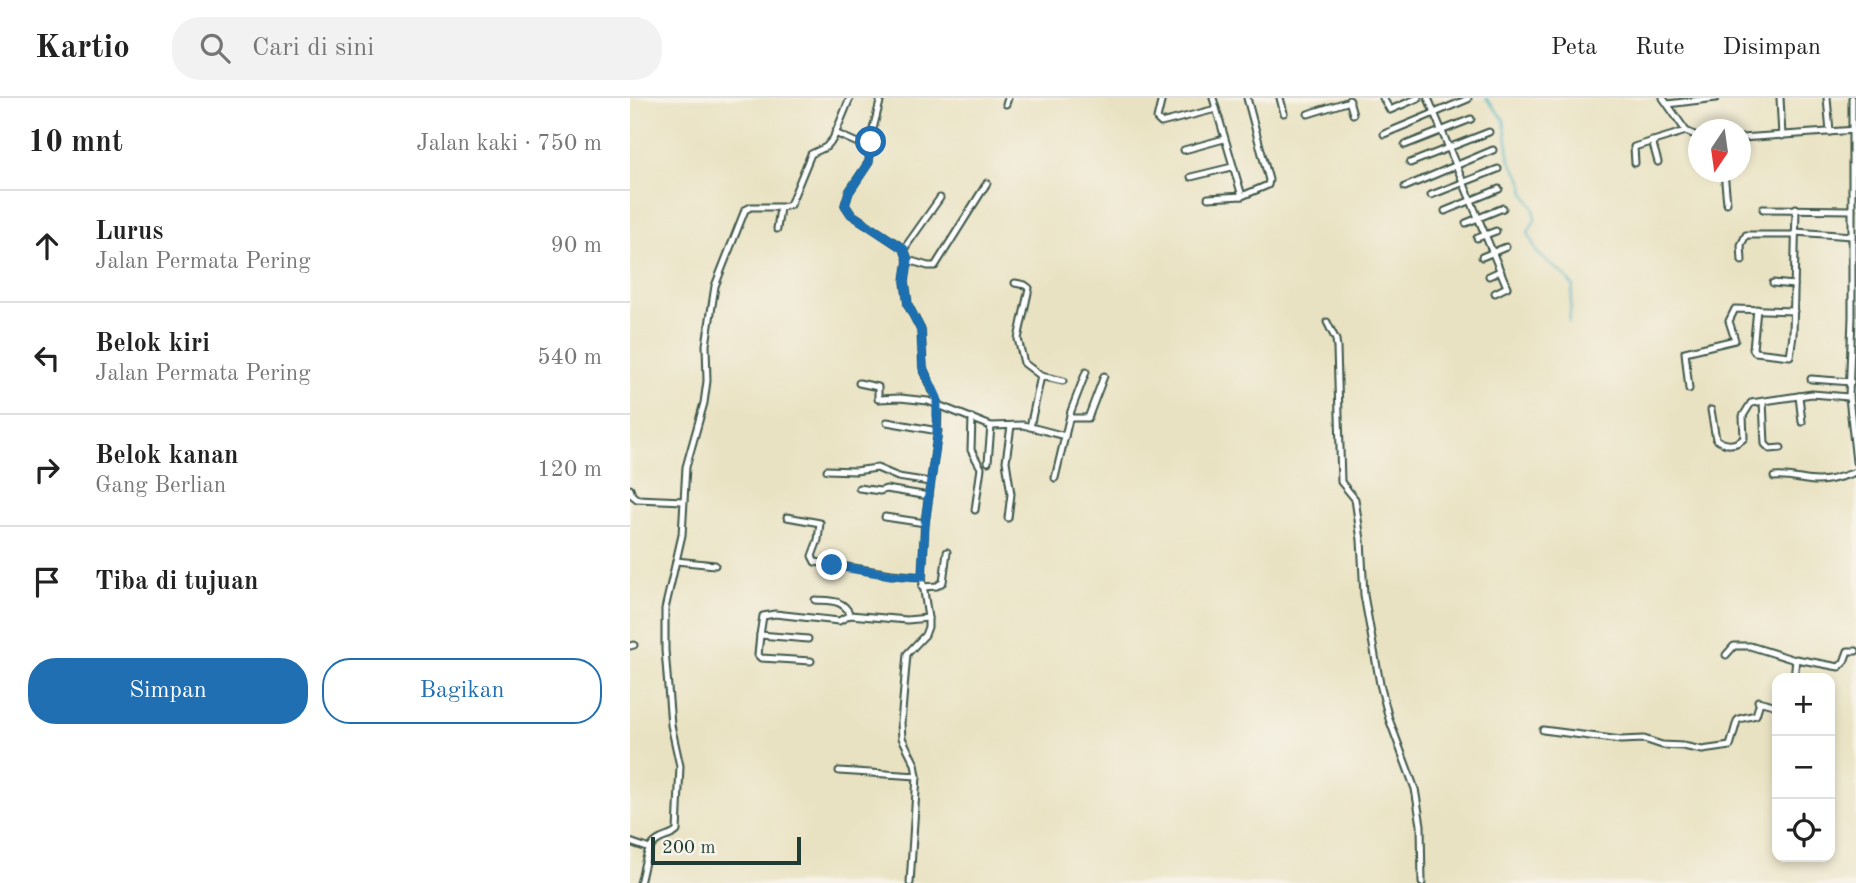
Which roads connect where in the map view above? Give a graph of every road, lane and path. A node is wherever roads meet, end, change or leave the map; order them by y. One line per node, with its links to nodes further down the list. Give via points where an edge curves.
1 (850, 98): 30 (street)
2 (881, 98): 38 (street)
3 (1162, 98): 19 (street, via 1157,119 1162,123)
4 (1213, 98): 19 (street)
5 (1247, 98): 54 (street, via 1269,180 1268,185)
6 (1280, 98): 20 (street)
7 (1383, 98): 16 (street, via 1390,110)
8 (1418, 98): 16 (street)
9 (1428, 98): 21 (street)
10 (1663, 98): 18 (street)
11 (1716, 98): 18 (street)
12 (1780, 98): 32 (street)
13 (1828, 98): 29 (street)
14 (1852, 98): 26 (street)
15 (1349, 99): 22 (street); 23 (street)
16 (1410, 99)
17 (1468, 99): 21 (street)
18 (1670, 104): 27 (street)
19 (1216, 109): 34 (street)
20 (1284, 113)
21 (1434, 113): 25 (street); 31 (street)
22 (1308, 114)
23 (1353, 114)
24 (1471, 118): 25 (street)
25 (1440, 130): 36 (street); 37 (street)
26 (1854, 130): 29 (street); 63 (street)
27 (1686, 131): 35 (street)
28 (1489, 132): 37 (street)
29 (1830, 132): 32 (street)
30 (835, 133): 38 (street); 59 (street, via 826,147 811,154 793,201)
31 (1384, 134)
32 (1782, 136): 33 (street)
33 (1751, 138)
34 (1224, 139): 39 (street); 45 (street)
35 (1652, 141): 41 (street); 43 (street, via 1633,148)
36 (1405, 145)
37 (1447, 148): 42 (street); 44 (street)
38 (871, 149): 75 (street, via 869,162 845,205 851,214)
39 (1184, 150)
40 (1493, 150): 44 (street)
41 (1658, 162)
42 (1410, 163)
43 (1634, 163)
44 (1455, 166): 48 (street); 51 (street)
45 (1232, 167): 47 (street); 54 (street)
46 (1498, 169): 48 (street)
47 (1191, 177)
48 (1462, 182): 53 (street); 57 (street)
49 (1725, 182): 58 (street)
50 (987, 183): 79 (street, via 935,266)
51 (1405, 187)
52 (1500, 189): 57 (street)
53 (1431, 195)
54 (1242, 196): 56 (street)
55 (940, 198): 75 (street)
56 (1208, 198)
57 (1471, 201): 64 (street); 65 (street)
58 (1727, 203)
59 (780, 208): 68 (street); 125 (street, via 745,210 715,286 704,403 686,467)
60 (1503, 208): 65 (street)
61 (1796, 208): 62 (street); 63 (street); 70 (street)
62 (1763, 209)
63 (1852, 209): 66 (street)
64 (1445, 211)
65 (1478, 218): 67 (street); 71 (street)
66 (1854, 218): 72 (street)
67 (1466, 223)
68 (777, 229)
69 (1496, 231): 71 (street)
70 (1795, 234): 72 (street); 80 (street, via 1745,235); 85 (street)
71 (1485, 235): 73 (street); 77 (street)
72 (1852, 236): 76 (street)
73 (1477, 239)
74 (1506, 247): 77 (street)
75 (904, 249): 79 (street)
76 (1854, 252): 87 (street)
77 (1492, 253): 78 (street); 81 (street)
78 (1482, 257)
79 (908, 260): 103 (street, via 908,305 921,330 923,368)
80 (1742, 261)
81 (1500, 271): 82 (street); 86 (street, via 1507,288)
82 (1489, 276)
83 (1015, 283): 93 (street, via 1029,288 1018,339 1023,360)
84 (1773, 283): 85 (street)
85 (1794, 285): 89 (street)
86 (1495, 293)
87 (1854, 301): 90 (street)
88 (1757, 309): 89 (street); 89 (street, via 1755,352 1788,356); 99 (street, via 1734,311 1729,321 1734,341 1685,352)
89 (1794, 311)
90 (1854, 317): 98 (street)
91 (1327, 322): 154 (street, via 1337,348 1341,482 1355,499 1364,595 1380,684 1415,789)
92 (1086, 372): 106 (street)
93 (1041, 376): 96 (street); 111 (street)
94 (1104, 376): 106 (street, via 1088,418)
95 (1811, 379): 98 (street)
96 (1063, 381)
97 (859, 383): 103 (street, via 878,387 879,400)
98 (1853, 385): 101 (street)
99 (1689, 390)
100 (1799, 396): 101 (street); 102 (street); 108 (street)
101 (1849, 397): 116 (street)
102 (1763, 401): 104 (street, via 1748,405 1743,416 1744,438 1732,444 1716,439); 114 (street, via 1765,444 1770,449)
103 (938, 404): 105 (street); 112 (street)
104 (1711, 410)
105 (972, 418): 109 (street); 126 (street, via 971,450 981,468)
106 (1070, 418): 113 (street)
107 (887, 422): 112 (street)
108 (1802, 422)
109 (991, 426): 110 (street); 115 (street)
110 (1011, 426): 111 (street); 129 (street, via 1006,461)
111 (1030, 427): 113 (street)
112 (938, 431): 121 (street)
113 (1065, 436): 120 (street)
114 (1781, 448)
115 (988, 462)
116 (1856, 462)
117 (827, 470): 121 (street, via 877,468)
118 (1856, 472): 119 (street, via 1828,481)
119 (1773, 477)
120 (1055, 478)
121 (930, 482): 124 (street)
122 (859, 488): 124 (street)
123 (630, 489): 125 (street, via 637,499)
124 (929, 496): 130 (street)
125 (684, 501): 132 (street)
126 (975, 510)
127 (787, 517): 134 (street, via 820,523 814,561)
128 (885, 517): 130 (street)
129 (1009, 518)
130 (925, 523): 134 (street)
131 (947, 552): 135 (street, via 943,582)
132 (676, 561): 133 (street); 151 (street, via 665,609 665,650 671,725 680,763 677,823 674,834)
133 (715, 565)
134 (922, 577): 135 (street)
135 (922, 587): 138 (street)
136 (815, 600): 137 (street, via 841,603)
137 (850, 615): 138 (street); 139 (street, via 839,621 765,615)
138 (928, 618): 149 (street, via 925,635 907,654 901,723)
139 (760, 635): 140 (street); 144 (street, via 761,659)
140 (808, 639)
141 (1853, 650): 143 (street, via 1839,667)
142 (1726, 655): 143 (street, via 1734,646 1750,646)
143 (1795, 660): 145 (street)
144 (811, 661)
145 (1794, 673)
146 (1772, 705): 147 (street, via 1759,701 1756,715 1739,719 1730,746 1702,750 1644,739)
147 (1543, 730)
148 (839, 771): 149 (street)
149 (917, 776): 153 (street)
150 (630, 842): 151 (street)
151 (650, 849): 152 (street)
152 (640, 883)
153 (910, 883)
154 (1422, 883)

